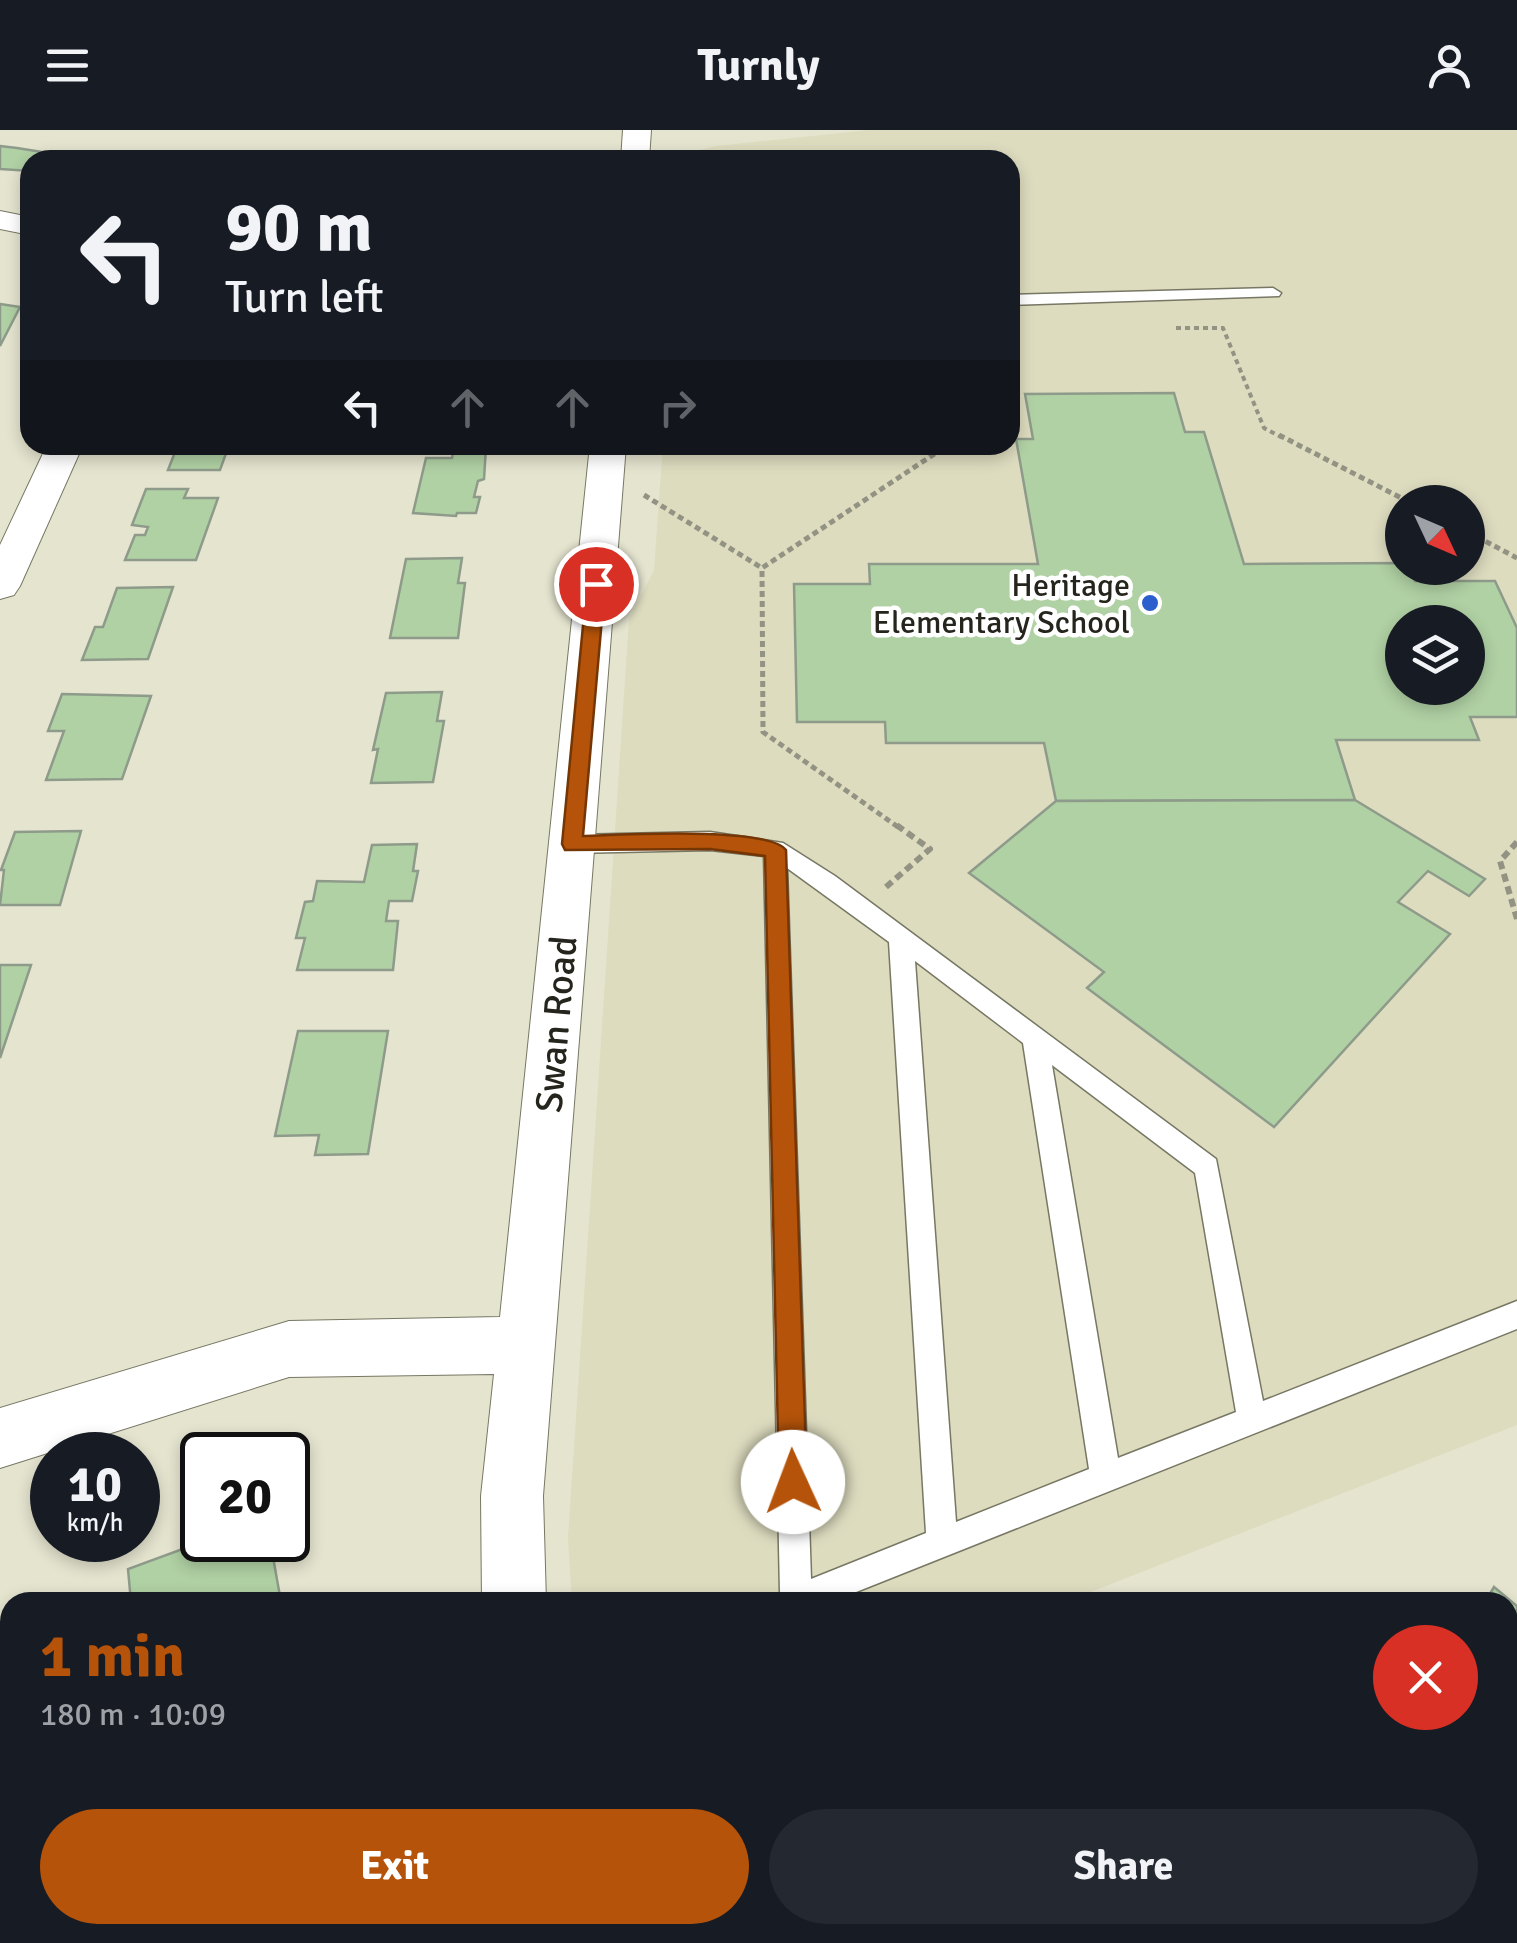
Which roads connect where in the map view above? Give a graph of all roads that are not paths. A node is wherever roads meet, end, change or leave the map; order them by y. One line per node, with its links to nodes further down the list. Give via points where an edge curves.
1 (1273, 293): 2 (lane)
2 (1020, 300)
3 (61, 455): 5 (street)
4 (607, 458): 6 (street, Swan Road)
5 (0, 586)
6 (572, 844): 7 (lane, via 710,841); 11 (street, Swan Road)
7 (775, 850): 8 (lane); 17 (lane)
8 (901, 937): 9 (lane); 15 (lane)
9 (1035, 1038): 12 (lane, via 1207,1167); 14 (lane)
10 (1517, 1315): 12 (lane)
11 (526, 1345): 13 (street, via 289,1349); 16 (street, Swan Road, via 512,1496)
12 (1252, 1420): 14 (lane)
13 (0, 1438)
14 (1106, 1478): 15 (lane)
15 (942, 1543): 18 (lane)
16 (514, 1592)
17 (794, 1592)
18 (819, 1592)

